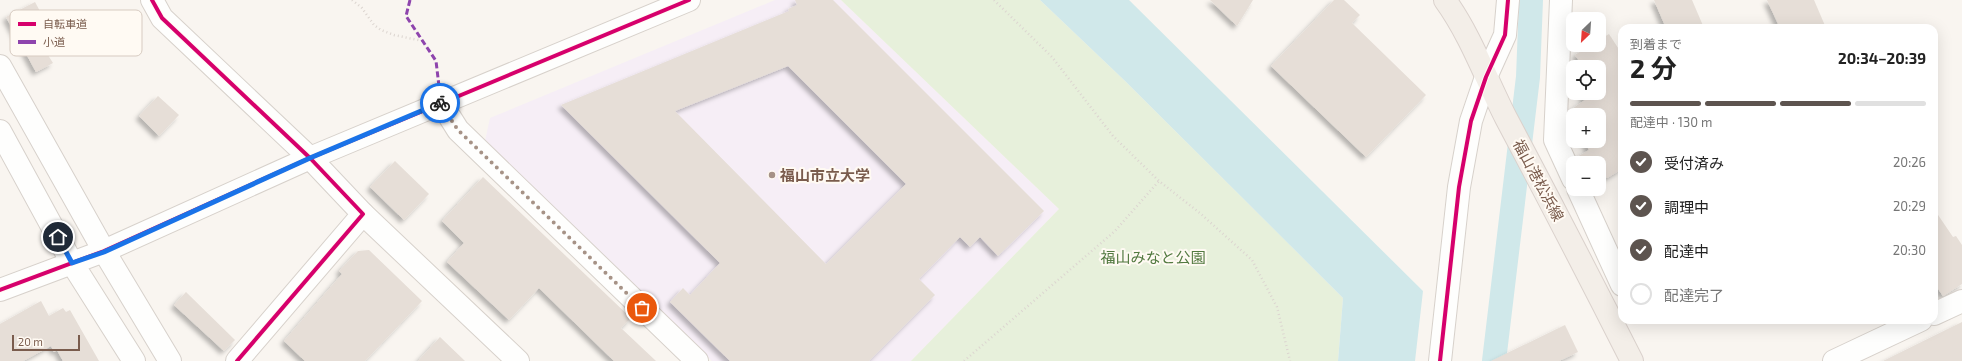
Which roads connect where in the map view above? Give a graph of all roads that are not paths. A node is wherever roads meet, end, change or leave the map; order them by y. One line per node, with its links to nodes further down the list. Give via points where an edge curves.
1 (152, 0): 10 (street, via 162,18)
2 (689, 0): 8 (street)
3 (1445, 0): 7 (main road, 福山港松浜線, via 1460,21)
4 (1508, 0): 7 (street, via 1505,35)
5 (1561, 0): 11 (street, via 1555,140)
6 (0, 66): 14 (street)
7 (1486, 77): 20 (main road, 福山港松浜線); 28 (street, via 1471,121 1459,187)
8 (440, 103): 10 (street); 27 (street, via 458,130)
9 (0, 131): 15 (street)
10 (310, 158): 13 (street); 14 (street)
11 (1566, 164)
12 (1581, 196): 16 (street)
13 (363, 214): 25 (street); 26 (street)
14 (104, 252): 15 (street); 24 (street)
15 (72, 263): 17 (street); 23 (street)
16 (1618, 276)
17 (0, 290)
18 (1962, 301): 19 (street)
19 (1938, 312)
20 (1618, 320)
21 (1620, 324): 29 (main road, 福山港松浜線)
22 (1913, 324): 30 (street)
23 (134, 361)
24 (170, 361)
25 (236, 361)
26 (518, 361)
27 (697, 361)
28 (1440, 361)
29 (1632, 361)
30 (1834, 361)

